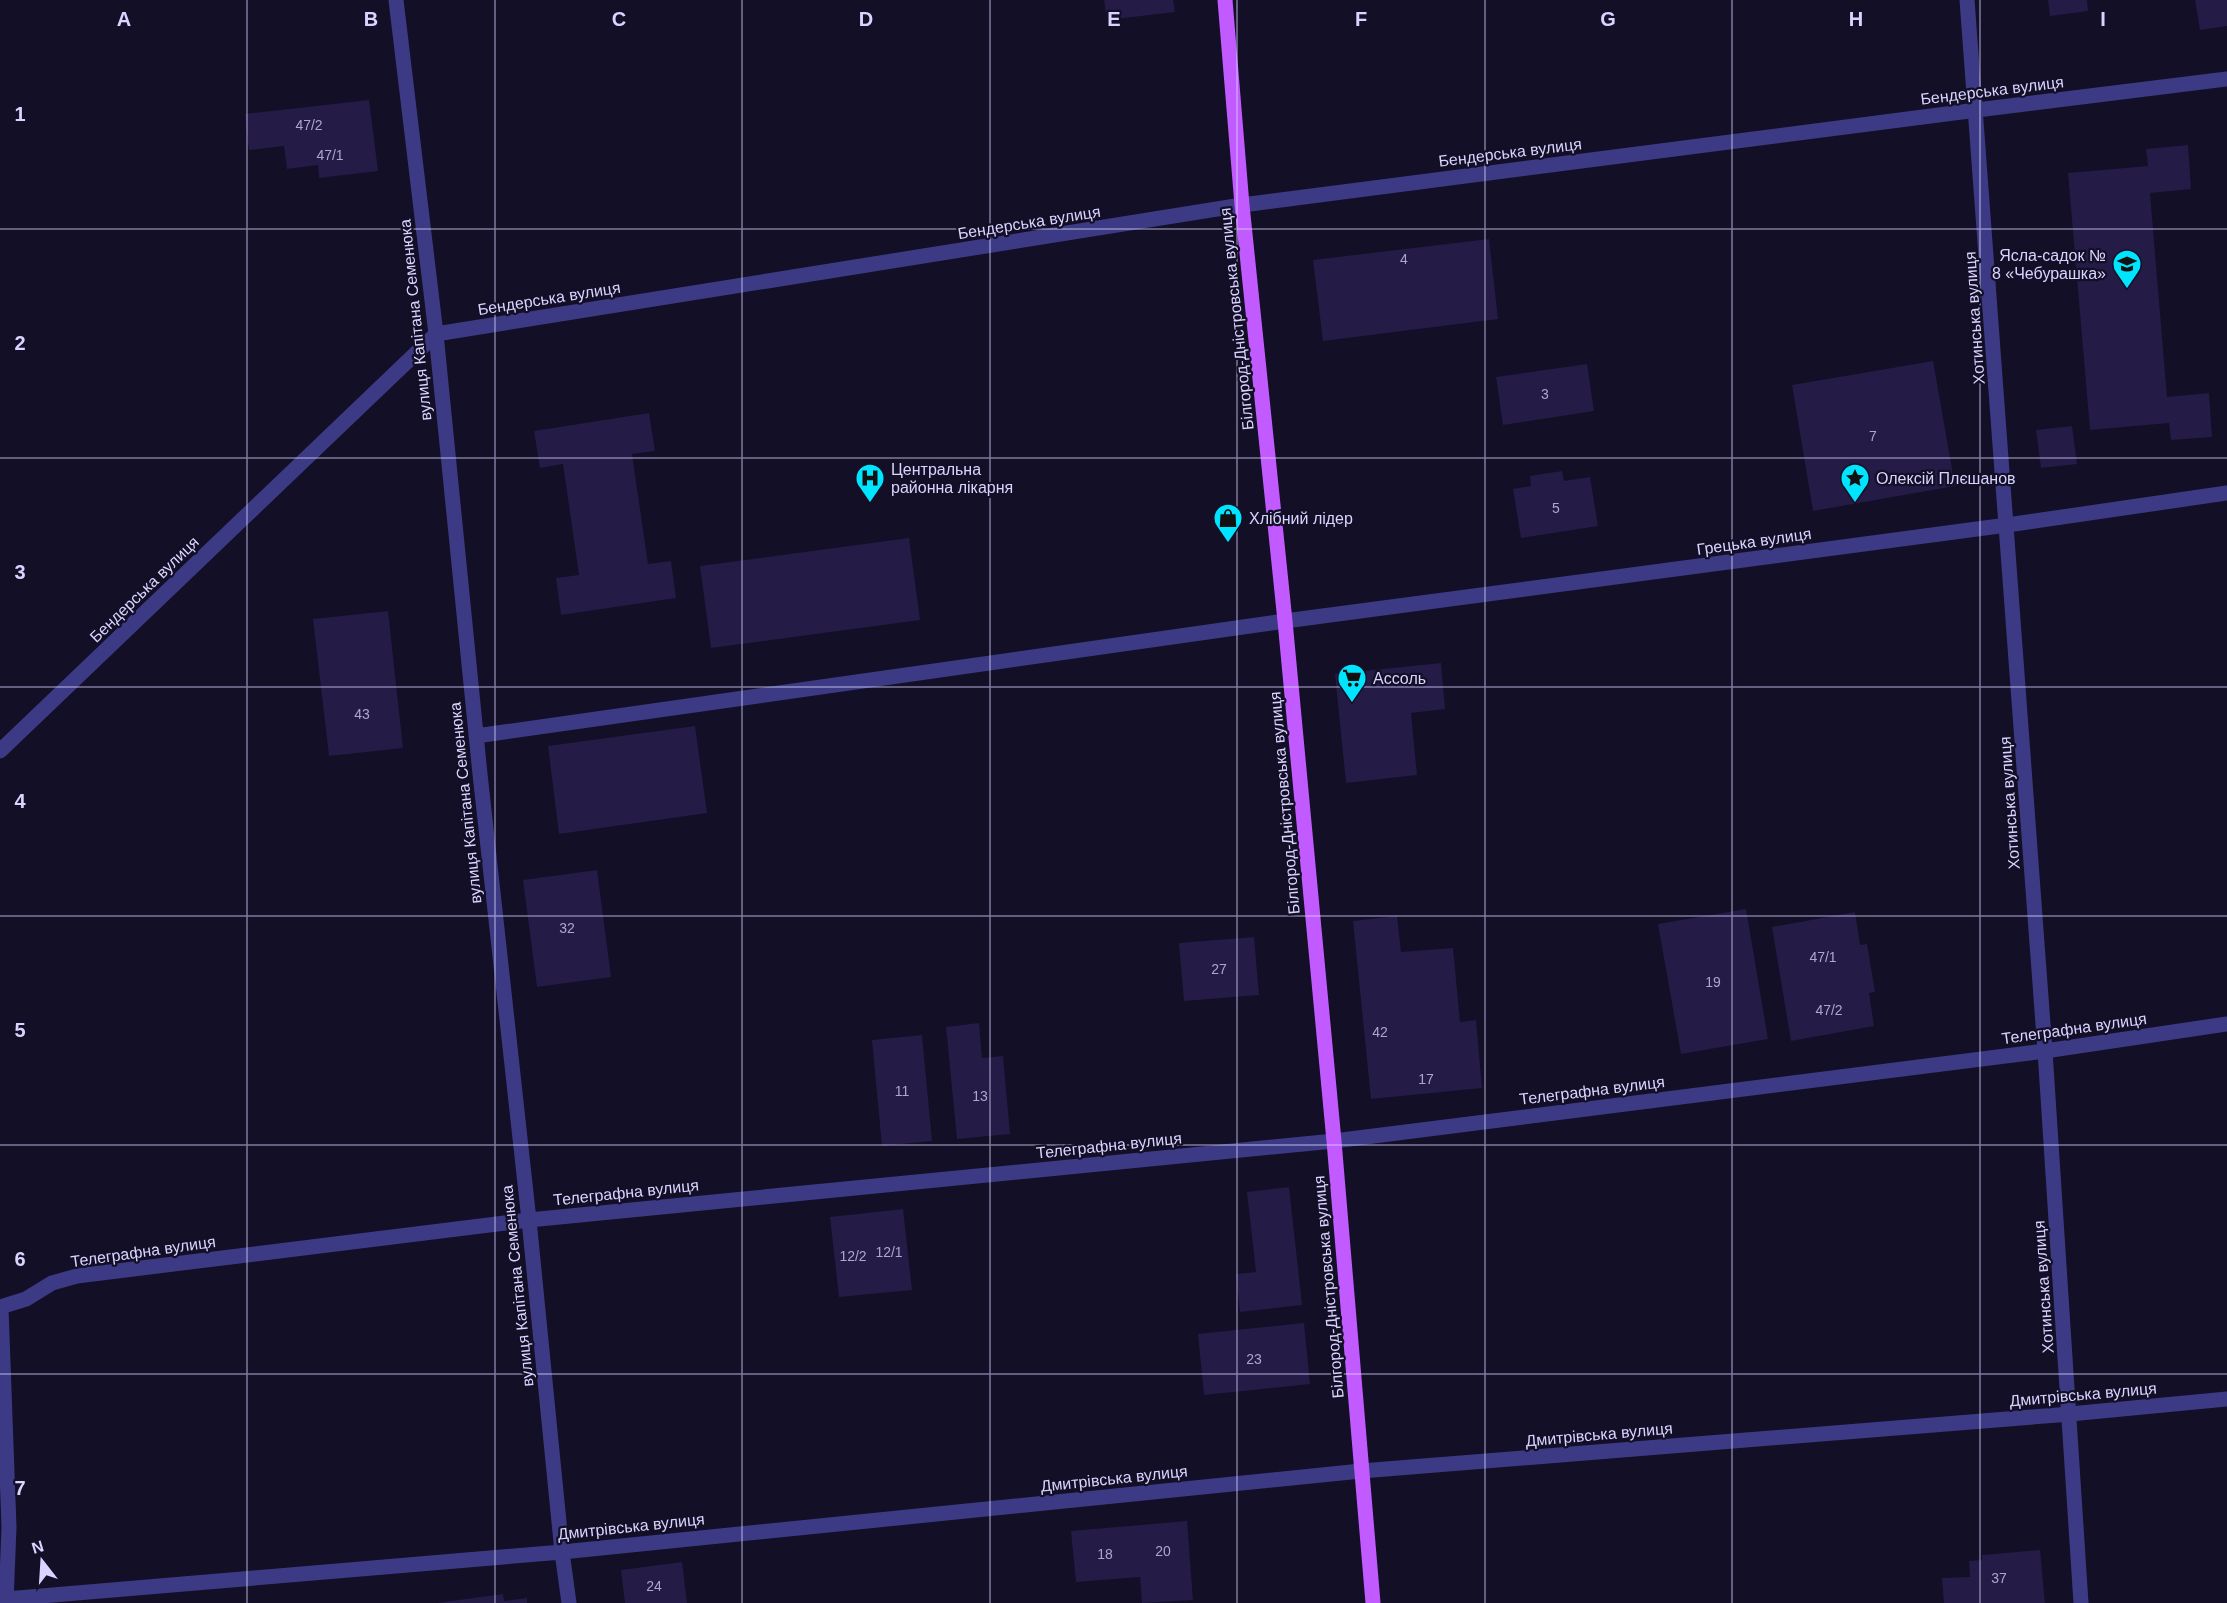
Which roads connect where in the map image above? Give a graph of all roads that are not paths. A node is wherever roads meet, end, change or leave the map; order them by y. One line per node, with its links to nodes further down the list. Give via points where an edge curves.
1 (396, 0): 7 (street, вулиця Капітана Семенюка)
2 (1225, 0): 6 (main road, Білгород-Дністровська вулиця)
3 (1967, 0): 5 (street, Хотинська вулиця)
4 (2227, 79): 5 (street, Бендерська вулиця)
5 (1977, 110): 6 (street, Бендерська вулиця); 9 (street, Хотинська вулиця)
6 (1242, 206): 7 (street, Бендерська вулиця); 10 (main road, Білгород-Дністровська вулиця)
7 (435, 334): 11 (street, вулиця Капітана Семенюка); 12 (street, Бендерська вулиця)
8 (2227, 493): 9 (street, Грецька вулиця)
9 (2007, 525): 10 (street, Грецька вулиця); 14 (street, Хотинська вулиця)
10 (1285, 621): 11 (street, Грецька вулиця); 15 (main road, Білгород-Дністровська вулиця)
11 (476, 736): 16 (street, вулиця Капітана Семенюка)
12 (0, 751)
13 (2227, 1024): 14 (street, Телеграфна вулиця)
14 (2045, 1051): 15 (street, Телеграфна вулиця); 19 (street, Хотинська вулиця)
15 (1334, 1141): 16 (street, Телеграфна вулиця); 20 (main road, Білгород-Дністровська вулиця)
16 (529, 1220): 17 (street, Телеграфна вулиця, via 77,1276 52,1282 26,1299); 21 (street, вулиця Капітана Семенюка)
17 (1, 1307): 22 (street, via 9,1527)
18 (2227, 1399): 19 (street, Дмитрівська вулиця)
19 (2070, 1414): 20 (street, Дмитрівська вулиця); 25 (street, Хотинська вулиця)
20 (1361, 1472): 21 (street, Дмитрівська вулиця); 24 (main road, Білгород-Дністровська вулиця)
21 (562, 1552): 22 (street, Дмитрівська вулиця); 23 (street, вулиця Капітана Семенюка)
22 (6, 1601)
23 (569, 1603)
24 (1373, 1603)
25 (2081, 1603)

